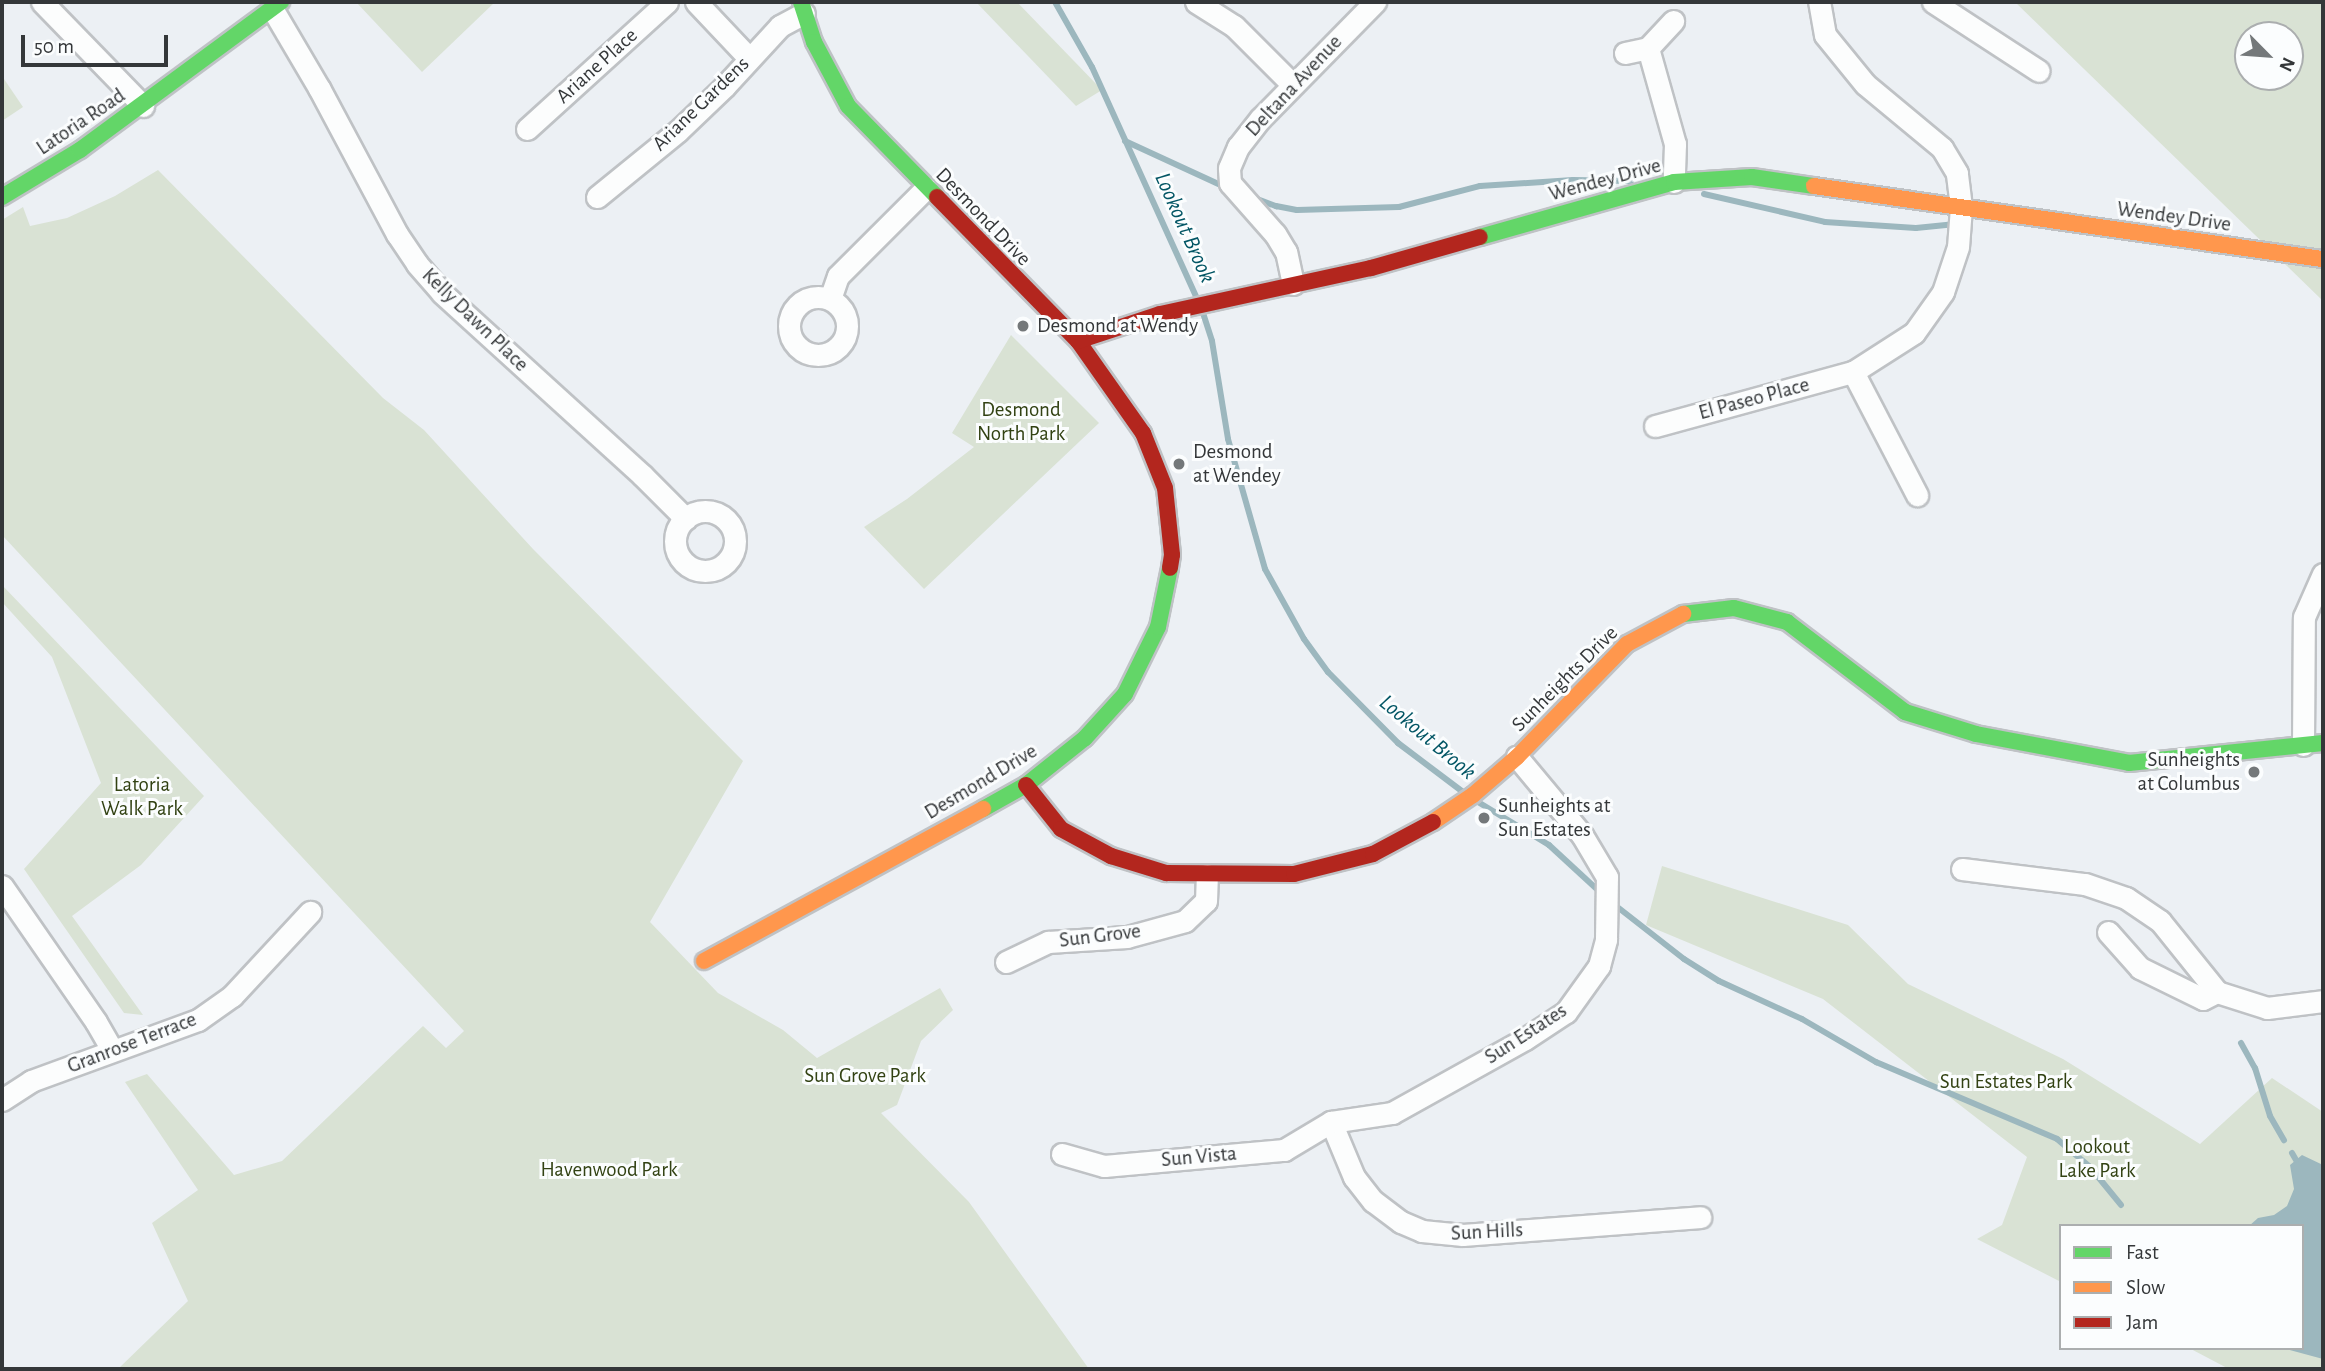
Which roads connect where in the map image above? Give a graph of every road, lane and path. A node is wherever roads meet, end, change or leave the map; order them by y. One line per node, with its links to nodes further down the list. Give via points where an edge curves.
1 (42, 2): 16 (street)
2 (667, 2): 17 (street, Ariane Place)
3 (696, 2): 13 (street)
4 (1196, 2): 15 (street, via 1234,26)
5 (1375, 2): 15 (street, Deltana Avenue)
6 (1819, 2): 22 (street, El Paseo Place, via 1825,35 1865,84 1942,148 1958,173)
7 (1933, 2): 14 (street)
8 (277, 6): 16 (street, Latoria Road); 30 (street, Kelly Dawn Place, via 417,264 442,293)
9 (802, 7): 13 (street, Ariane Gardens); 19 (street, Desmond Drive, via 814,42 848,106)
10 (1673, 21): 11 (street)
11 (1648, 48): 12 (street); 18 (street, via 1675,144)
12 (1625, 53)
13 (749, 58): 21 (street, Ariane Gardens, via 678,131)
14 (2039, 71)
15 (1292, 84): 24 (street, Deltana Avenue, via 1238,147 1229,168 1230,183 1286,252)
16 (143, 106): 20 (street, Latoria Road)
17 (527, 130)
18 (1674, 182): 22 (street, Wendey Drive, via 1752,177); 24 (street, Wendey Drive, via 1371,268)
19 (926, 188): 25 (street, via 838,276); 26 (street, Desmond Drive)
20 (2, 197)
21 (597, 197)
22 (1961, 207): 23 (street, Wendey Drive); 27 (street, El Paseo Place, via 1958,247 1943,292 1914,332)
23 (2322, 259)
24 (1293, 284): 26 (street, Wendey Drive, via 1170,311)
25 (830, 299)
26 (1078, 341): 34 (street, Desmond Drive, via 1143,433 1166,488 1171,555 1158,627 1125,694 1086,738)
27 (1853, 372): 28 (street, El Paseo Place); 29 (street)
28 (1656, 426)
29 (1917, 495)
30 (685, 519)
31 (2323, 574): 32 (street, via 2304,617)
32 (2313, 744): 33 (street, Sunheights Drive, via 2129,763 1976,734 1905,712 1787,622 1734,608 1677,615 1627,644)
33 (1517, 757): 36 (street, Sunheights Drive, via 1428,826 1373,854 1294,874); 46 (street, Sun Estates, via 1582,835 1607,877 1606,939 1599,967 1566,1012 1525,1039 1392,1113)
34 (1026, 785): 36 (street, Sunheights Drive, via 1061,829 1111,856 1166,873); 40 (street, Desmond Drive)
35 (1962, 869): 42 (street, via 2085,884 2126,898 2160,921)
36 (1208, 875): 41 (street, Sun Grove, via 1206,901 1185,921 1127,937 1048,942)
37 (2, 886): 44 (street)
38 (310, 912): 44 (street, Granrose Terrace, via 232,996 198,1020)
39 (2108, 932): 42 (street, via 2140,968 2203,999)
40 (704, 961)
41 (1006, 962)
42 (2217, 992): 43 (street, via 2267,1007)
43 (2323, 1001)
44 (111, 1050): 45 (street, Granrose Terrace, via 31,1081)
45 (2, 1100)
46 (1331, 1122): 47 (street, Sun Vista, via 1284,1150 1104,1166); 48 (street, Sun Hills, via 1354,1177 1373,1201 1422,1231 1463,1235)
47 (1062, 1154)
48 (1700, 1217)

